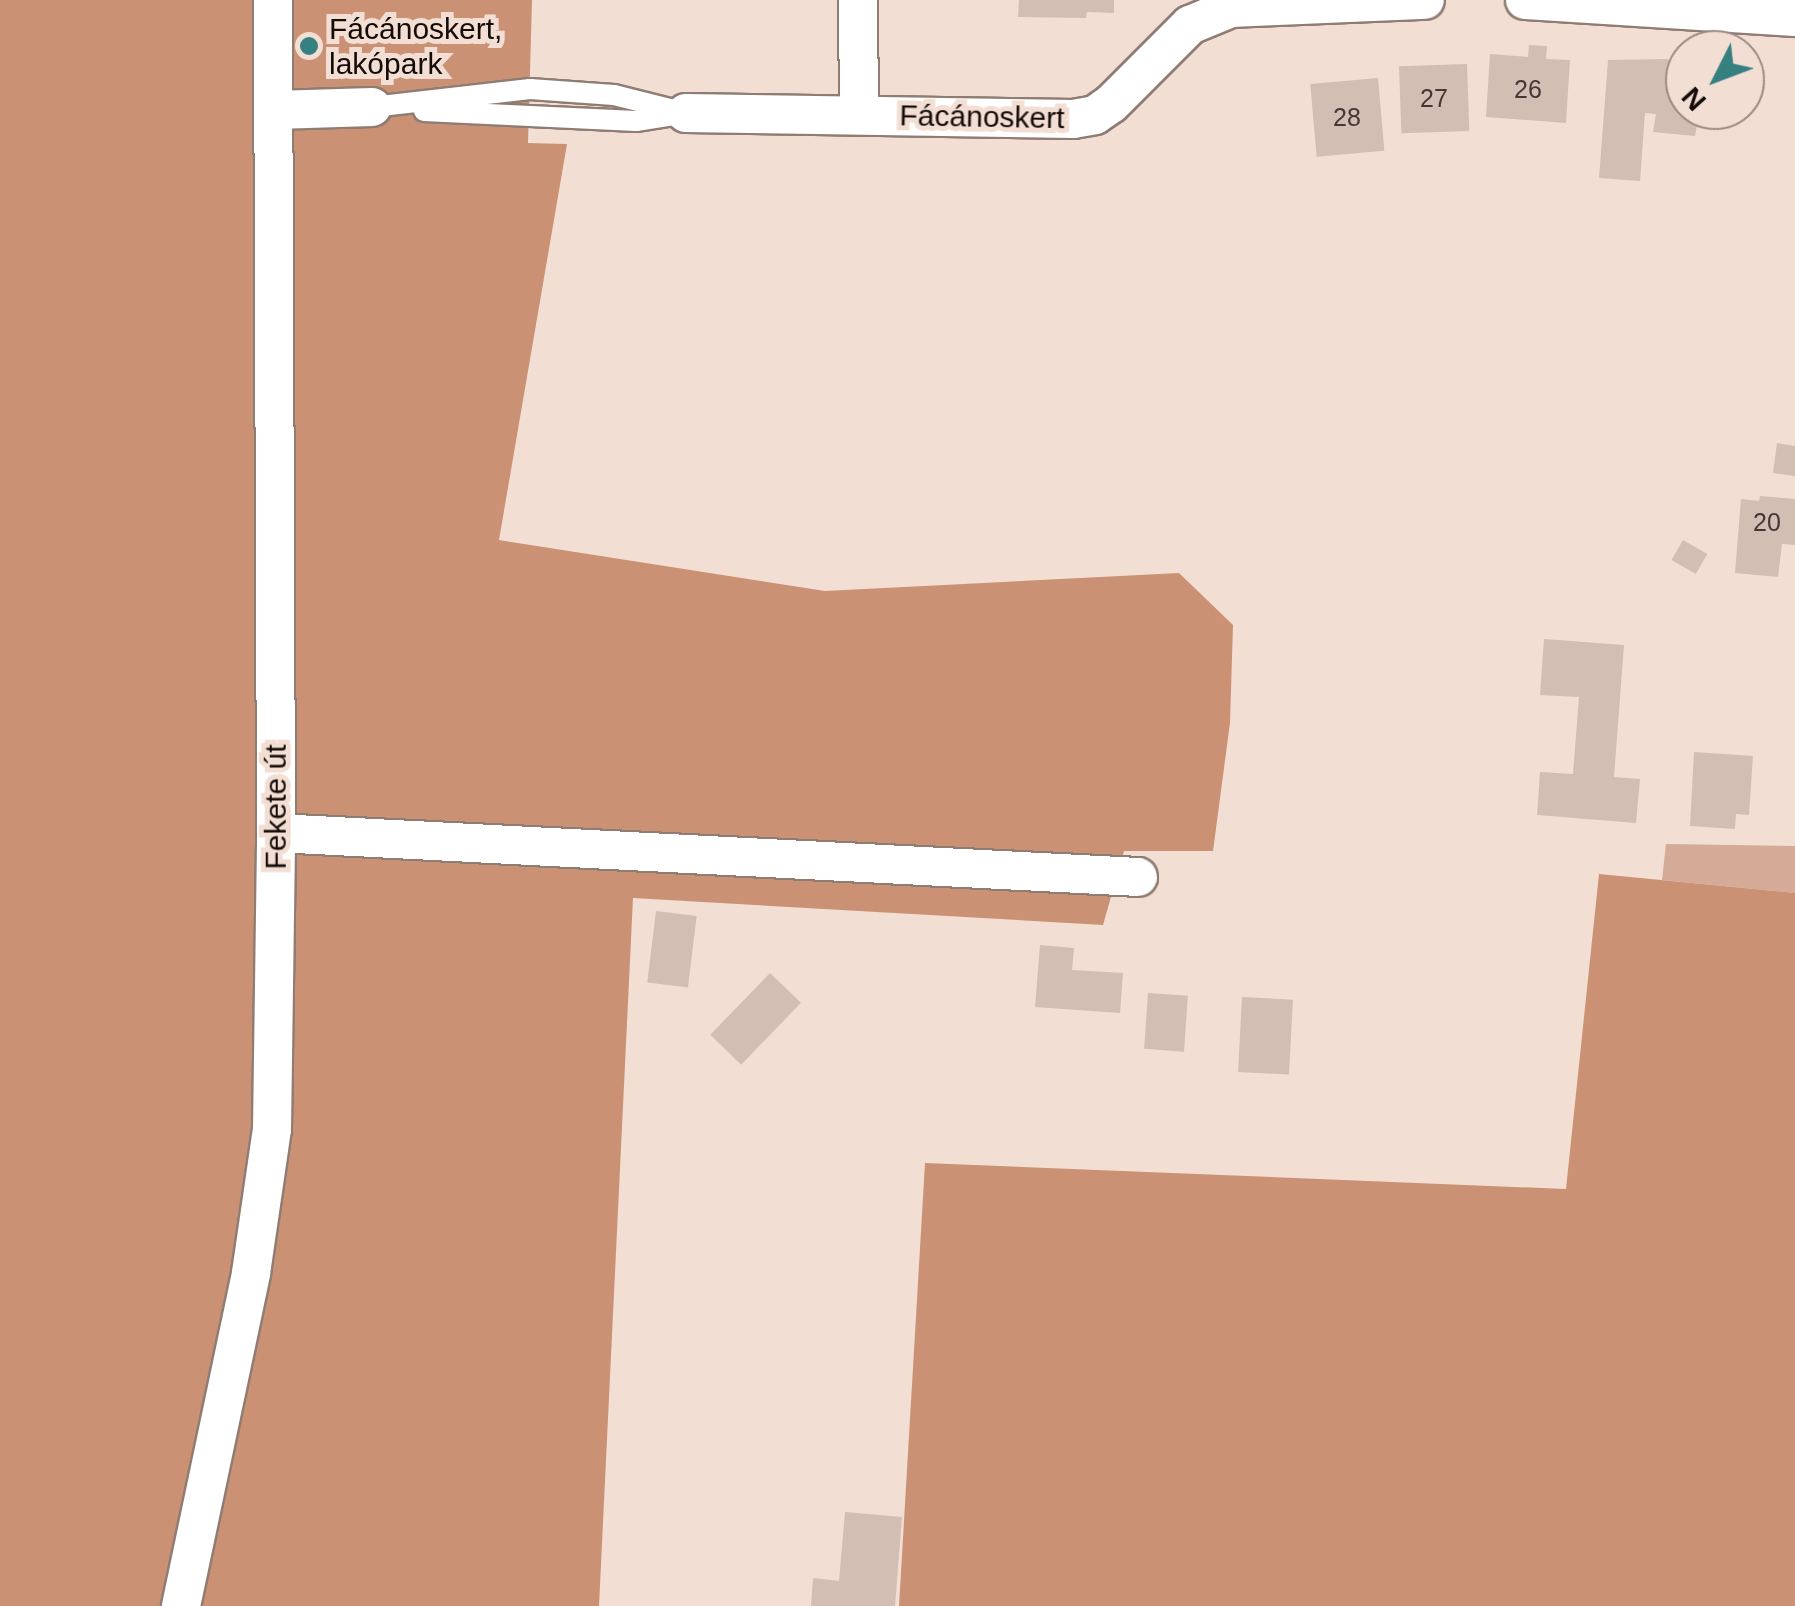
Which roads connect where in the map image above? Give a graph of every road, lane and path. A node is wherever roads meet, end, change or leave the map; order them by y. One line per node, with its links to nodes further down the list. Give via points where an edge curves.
1 (273, 0): 7 (street, Fekete út)
2 (858, 0): 9 (street, Fácánoskert)
3 (1425, 0): 9 (street, Fácánoskert, via 1231,8 1190,25 1111,104 1084,117)
4 (1525, 0): 5 (street)
5 (1795, 17)
6 (372, 107): 7 (street, Fácánoskert); 8 (lane, Fácánoskert, via 618,120); 8 (lane, Fácánoskert, via 530,88 614,95)
7 (276, 110): 10 (street, Fekete út)
8 (686, 113): 9 (street, Fácánoskert)
9 (858, 115)
10 (276, 833): 11 (street); 12 (street, Fekete út, via 272,1129 251,1273)
11 (1138, 877)
12 (181, 1606)

